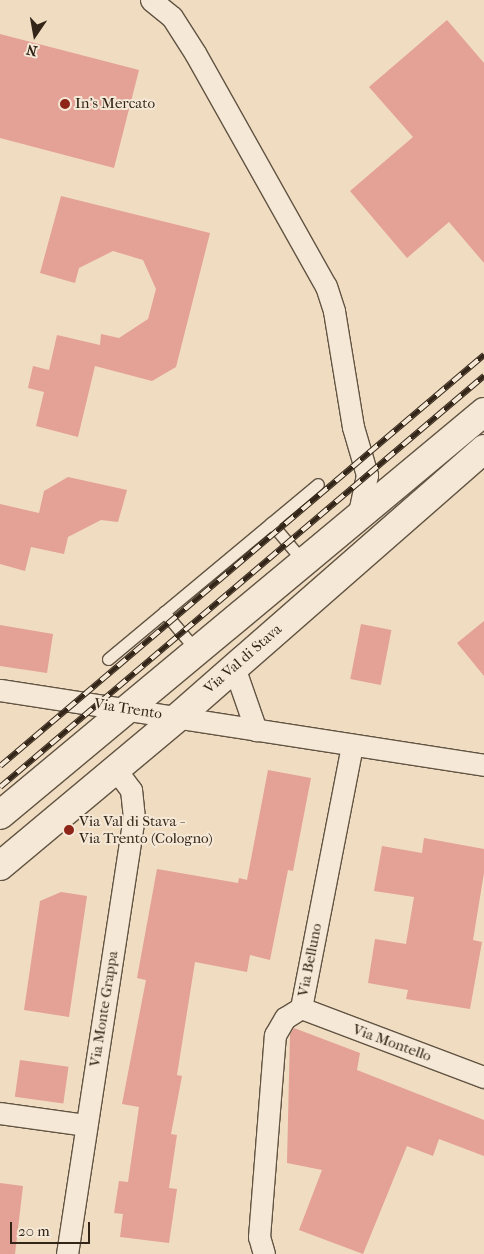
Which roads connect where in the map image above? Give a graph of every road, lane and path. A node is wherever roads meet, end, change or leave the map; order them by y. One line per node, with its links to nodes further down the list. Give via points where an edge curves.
1 (151, 0): 2 (street)
2 (170, 8): 6 (street, via 326,286 334,311 353,427 367,475)
3 (484, 412): 6 (street)
4 (484, 449): 12 (street, Via Val di Stava)
5 (318, 484): 7 (lane)
6 (359, 513): 8 (street)
7 (271, 523): 8 (lane); 9 (lane)
8 (303, 561): 10 (street)
9 (164, 612): 10 (lane); 11 (lane)
10 (197, 650): 14 (street)
11 (108, 659)
12 (234, 667): 15 (street, Via Val di Stava); 16 (street)
13 (0, 690): 14 (street, Via Trento)
14 (128, 709): 15 (street, Via Trento); 20 (street)
15 (178, 717): 16 (street, Via Trento); 19 (street, Via Val di Stava)
16 (256, 730): 17 (street, Via Trento)
17 (352, 745): 18 (street, Via Trento); 22 (street, Via Belluno)
18 (484, 765)
19 (115, 769): 21 (street, Via Val di Stava); 25 (street, Via Monte Grappa, via 132,790 134,818)
20 (0, 815)
21 (0, 866)
22 (301, 1008): 23 (street, Via Montello); 27 (street, Via Belluno, via 285,1018 275,1035 258,1237)
23 (484, 1077)
24 (0, 1113): 25 (street)
25 (85, 1125): 26 (street, Via Monte Grappa)
26 (67, 1254)
27 (264, 1254)

